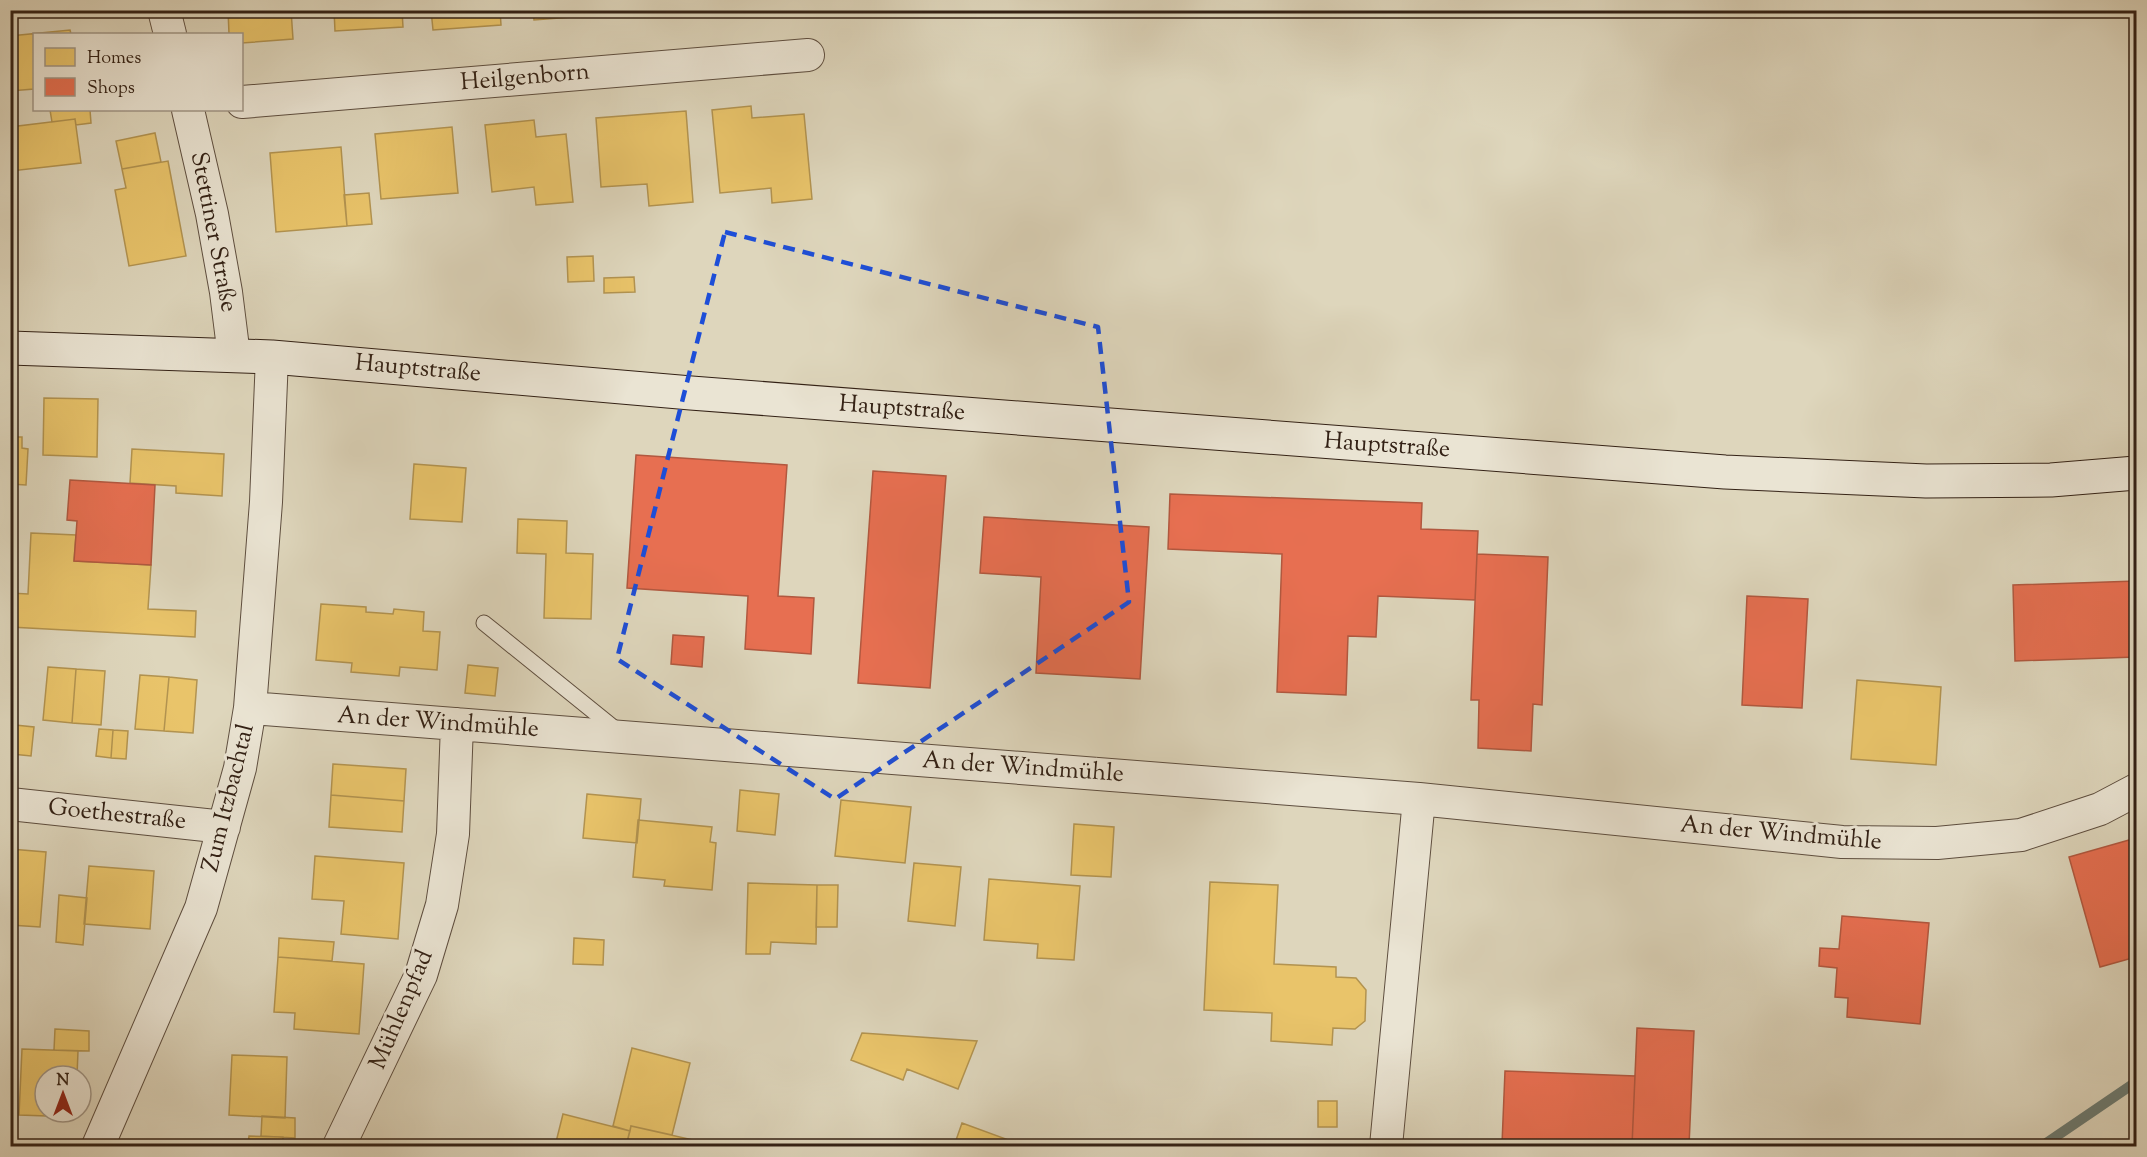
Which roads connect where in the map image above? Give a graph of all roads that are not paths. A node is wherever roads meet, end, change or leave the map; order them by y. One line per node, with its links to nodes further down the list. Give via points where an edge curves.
1 (164, 10): 2 (street)
2 (170, 33)
3 (808, 55): 4 (street, Heilgenborn)
4 (243, 102)
5 (188, 111): 7 (street, Stettiner Straße, via 212,214)
6 (10, 348): 7 (main road, Hauptstraße)
7 (234, 356): 8 (main road, Hauptstraße)
8 (272, 357): 9 (main road, Hauptstraße, via 1725,472 1926,480 2051,480); 11 (street, Zum Itzbachtal, via 266,502)
9 (2136, 473)
10 (484, 623): 13 (lane)
11 (250, 708): 12 (street, An der Windmühle); 17 (street, Zum Itzbachtal, via 240,768)
12 (457, 724): 13 (street, An der Windmühle); 19 (street, Mühlenpfad, via 453,834 442,905 421,975)
13 (626, 738): 15 (street, An der Windmühle)
14 (2136, 790): 15 (street, An der Windmühle, via 2100,809 2022,835 1937,843 1842,842)
15 (1419, 799): 20 (street)
16 (10, 804): 17 (street, Goethestraße)
17 (224, 827): 18 (street, Zum Itzbachtal, via 201,908)
18 (98, 1146)
19 (339, 1146)
20 (1386, 1146)

